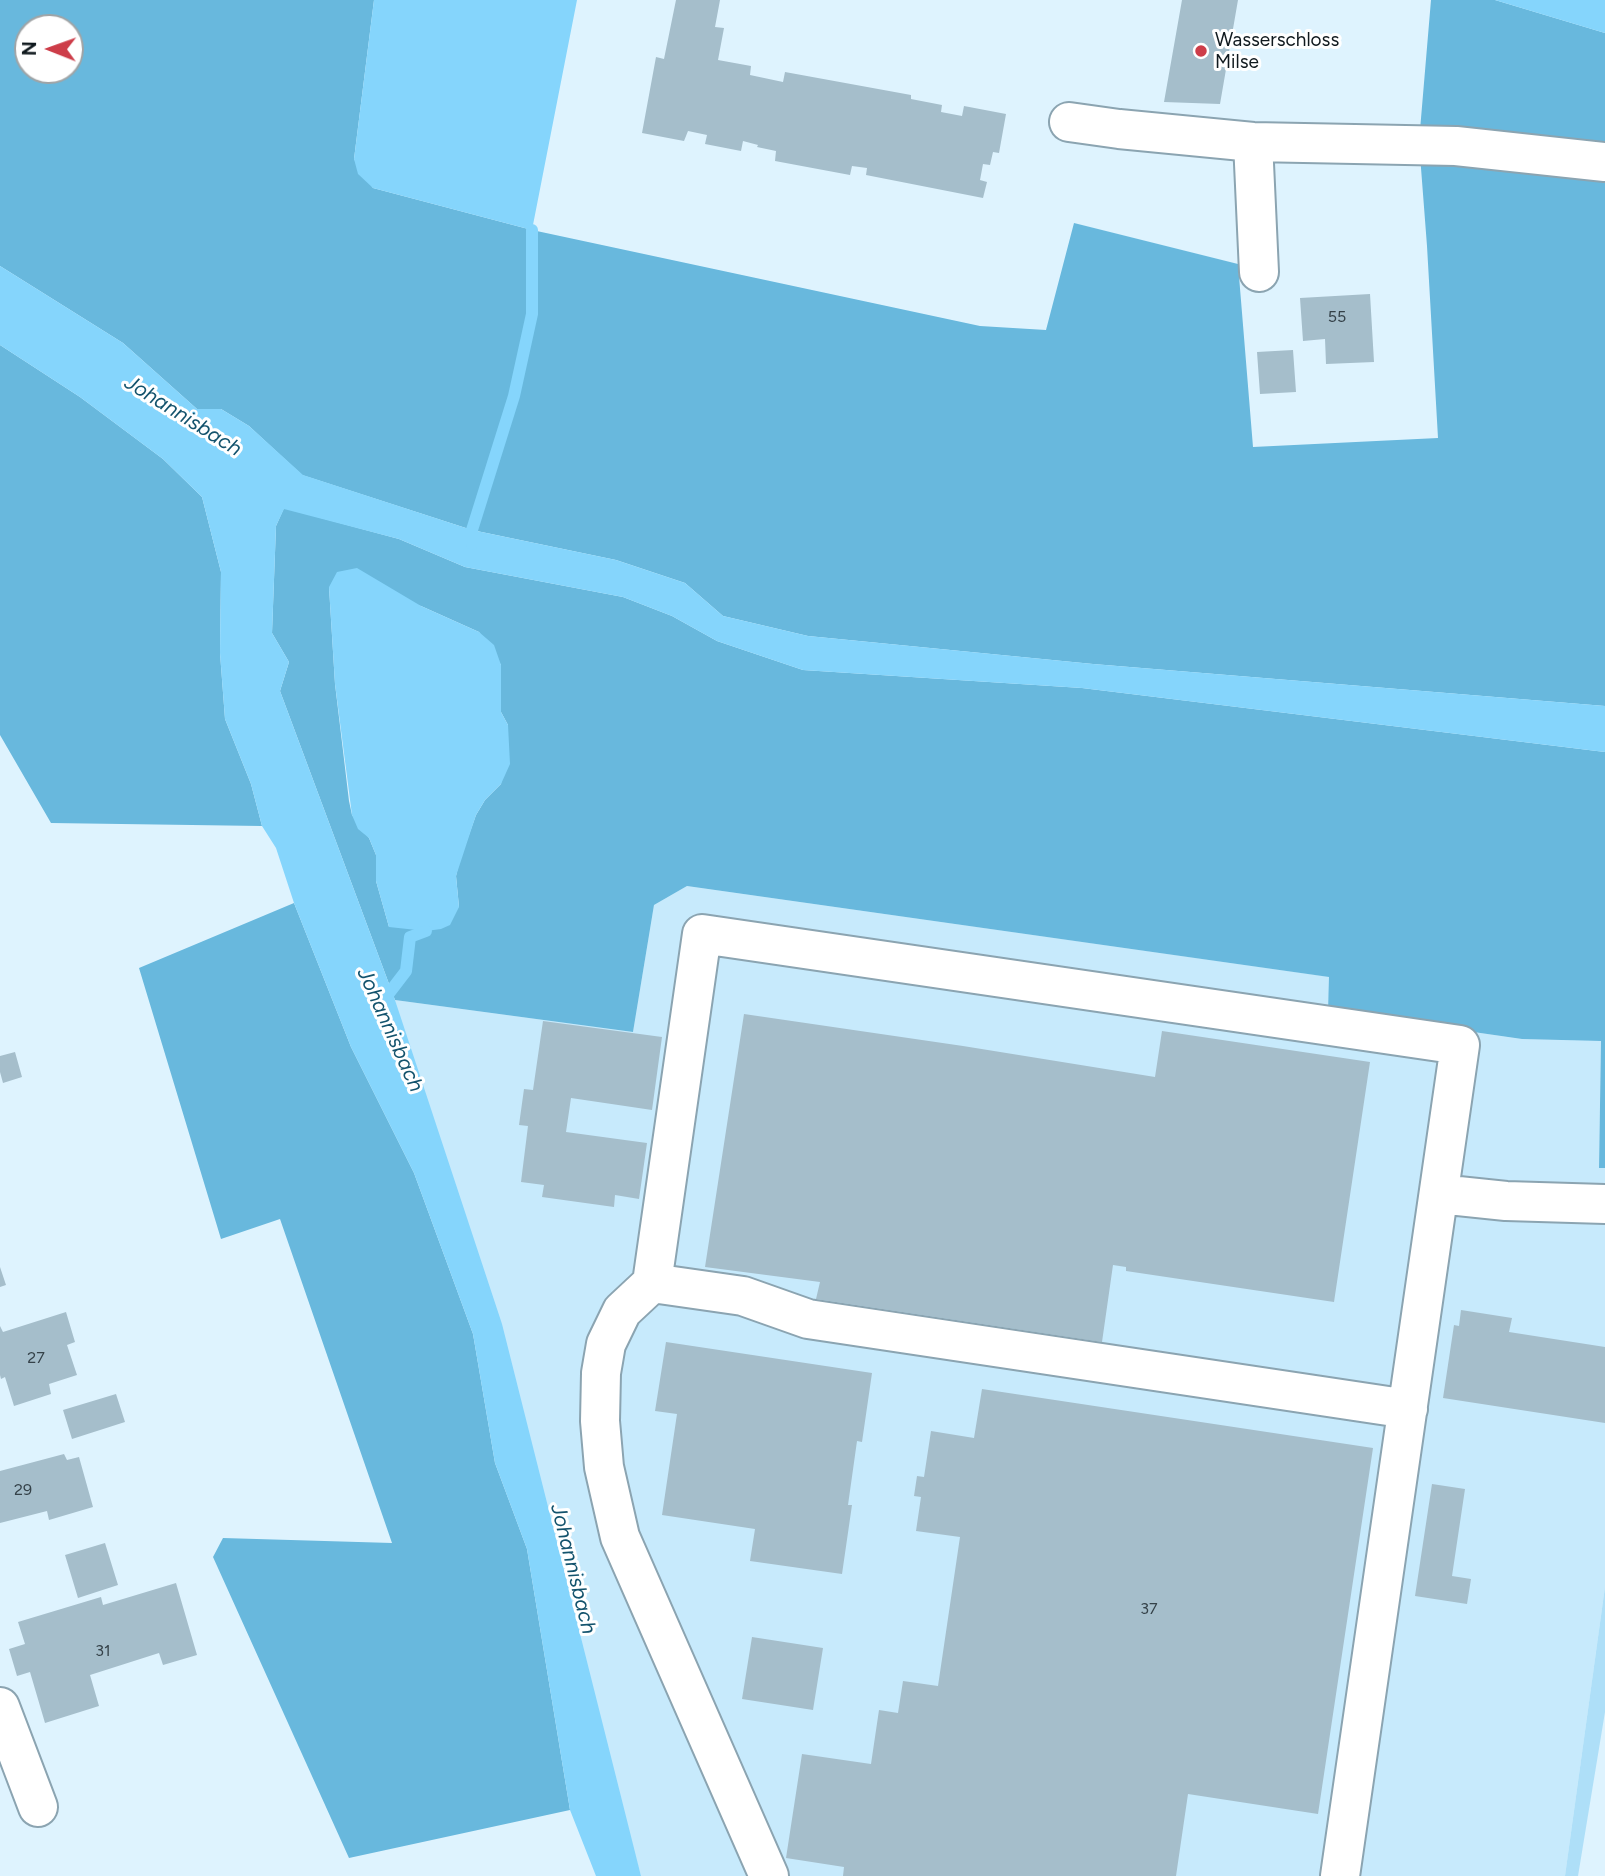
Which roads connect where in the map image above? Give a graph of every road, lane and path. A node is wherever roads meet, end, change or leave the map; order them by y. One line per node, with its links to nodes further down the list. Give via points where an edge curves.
1 (1069, 121): 2 (lane)
2 (1253, 142): 3 (lane, via 1456,146); 4 (lane)
3 (1605, 162)
4 (1259, 272)
5 (1439, 1194): 6 (lane); 7 (lane, via 1460,1045 702,934); 8 (lane)
6 (1605, 1204)
7 (652, 1283): 8 (lane, via 743,1296 808,1319); 11 (lane, via 622,1311 606,1344 600,1421 604,1466 620,1537)
8 (1408, 1409): 12 (lane)
9 (0, 1707): 10 (lane)
10 (38, 1807)
11 (769, 1876)
12 (1340, 1876)

